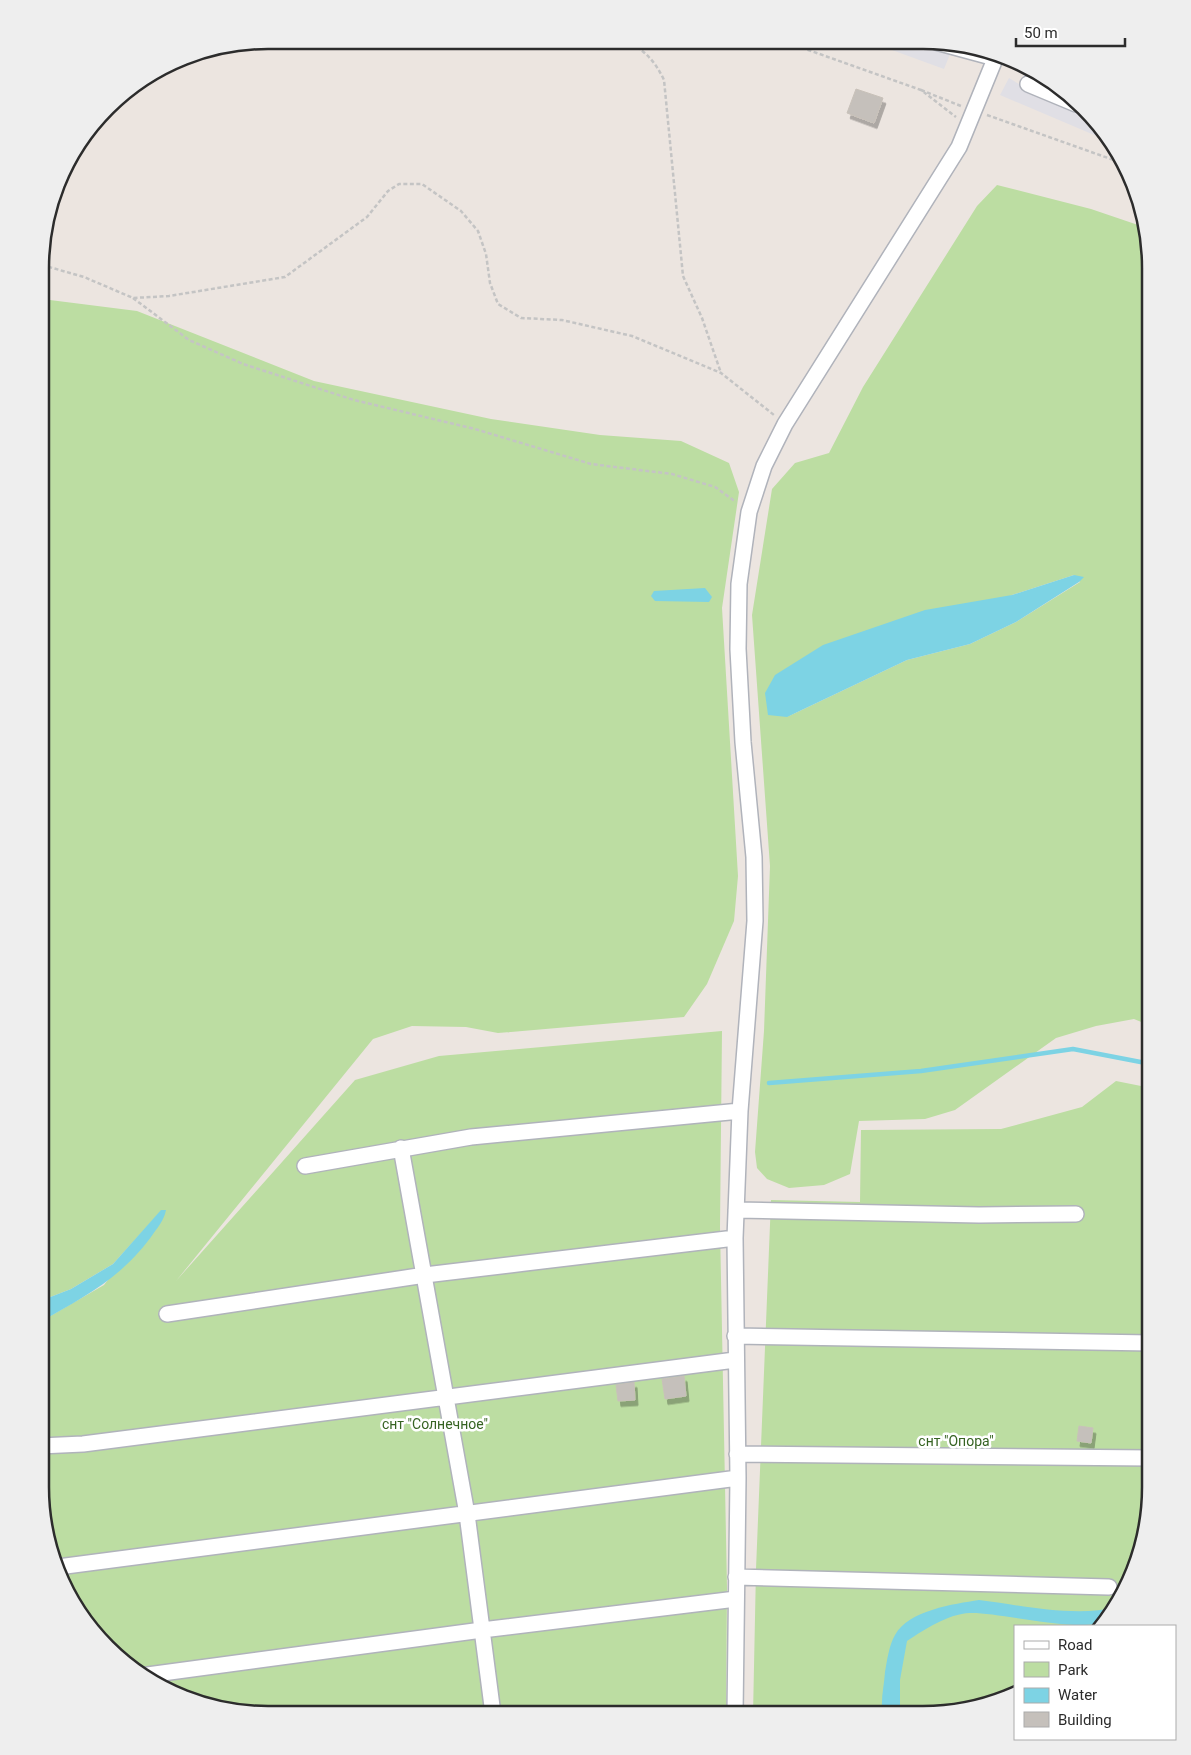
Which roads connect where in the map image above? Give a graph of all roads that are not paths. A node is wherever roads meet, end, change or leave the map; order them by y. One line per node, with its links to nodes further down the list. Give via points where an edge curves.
1 (994, 60): 4 (street, via 959,147 785,424 764,466 750,512 740,584 738,649 754,857 755,921)
2 (1028, 84): 3 (street)
3 (1062, 98)
4 (740, 1111): 5 (street, via 471,1137); 7 (street)
5 (401, 1148): 6 (street); 10 (street)
6 (305, 1166)
7 (736, 1210): 8 (street); 9 (street)
8 (1076, 1214)
9 (735, 1238): 10 (street); 12 (street)
10 (425, 1275): 11 (street); 15 (street)
11 (167, 1314)
12 (735, 1336): 13 (street); 14 (street)
13 (1142, 1343)
14 (735, 1360): 15 (street); 17 (street)
15 (447, 1396): 16 (street, via 82,1444); 20 (street)
16 (49, 1446)
17 (737, 1454): 18 (street); 19 (street)
18 (1142, 1458)
19 (738, 1478): 20 (street); 22 (street)
20 (467, 1514): 21 (street); 25 (street)
21 (63, 1566)
22 (736, 1577): 23 (street); 24 (street)
23 (1109, 1587)
24 (736, 1599): 25 (street); 28 (street)
25 (482, 1630): 26 (street); 27 (street)
26 (154, 1674)
27 (492, 1706)
28 (732, 1706)

